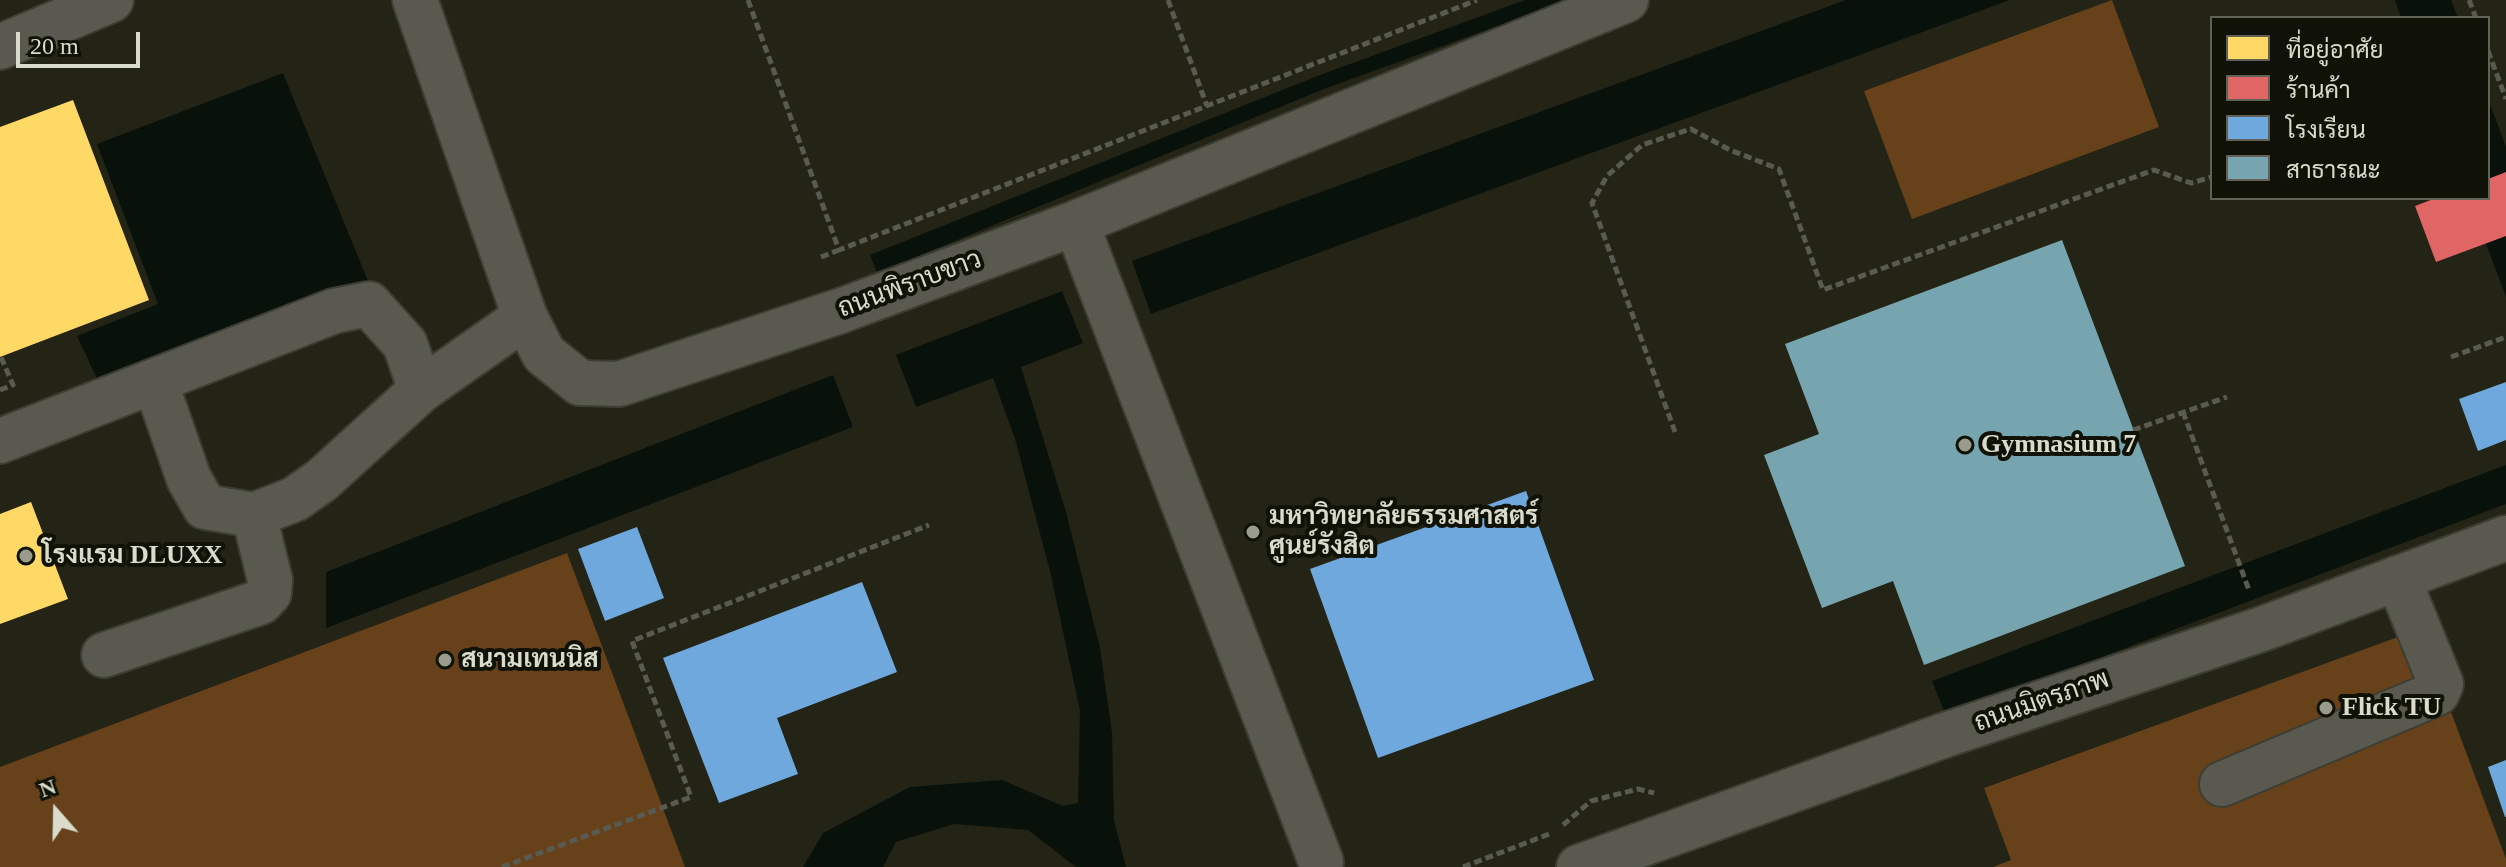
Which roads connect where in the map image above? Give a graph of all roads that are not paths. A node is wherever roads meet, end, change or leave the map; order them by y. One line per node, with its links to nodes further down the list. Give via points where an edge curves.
1 (111, 0): 4 (street)
2 (415, 0): 6 (street, ถนนพิราบขาว)
3 (1626, 0): 5 (street, ถนนพิราบขาว)
4 (0, 47)
5 (1076, 223): 6 (street, ถนนพิราบขาว, via 840,311 619,384 580,383 544,354); 15 (street)
6 (525, 317): 8 (street)
7 (155, 381): 8 (street, via 334,311 369,304 405,344); 9 (street); 10 (street, via 189,479 205,507)
8 (421, 390): 10 (street, via 322,480 295,499)
9 (0, 441)
10 (254, 515): 13 (street, via 270,580 261,602)
11 (2506, 538): 12 (street, ถนนมิตรภาพ)
12 (2398, 578): 14 (street, via 2441,684 2437,693); 16 (street, ถนนมิตรภาพ)
13 (104, 655)
14 (2222, 784)
15 (1321, 862)
16 (1579, 867)

